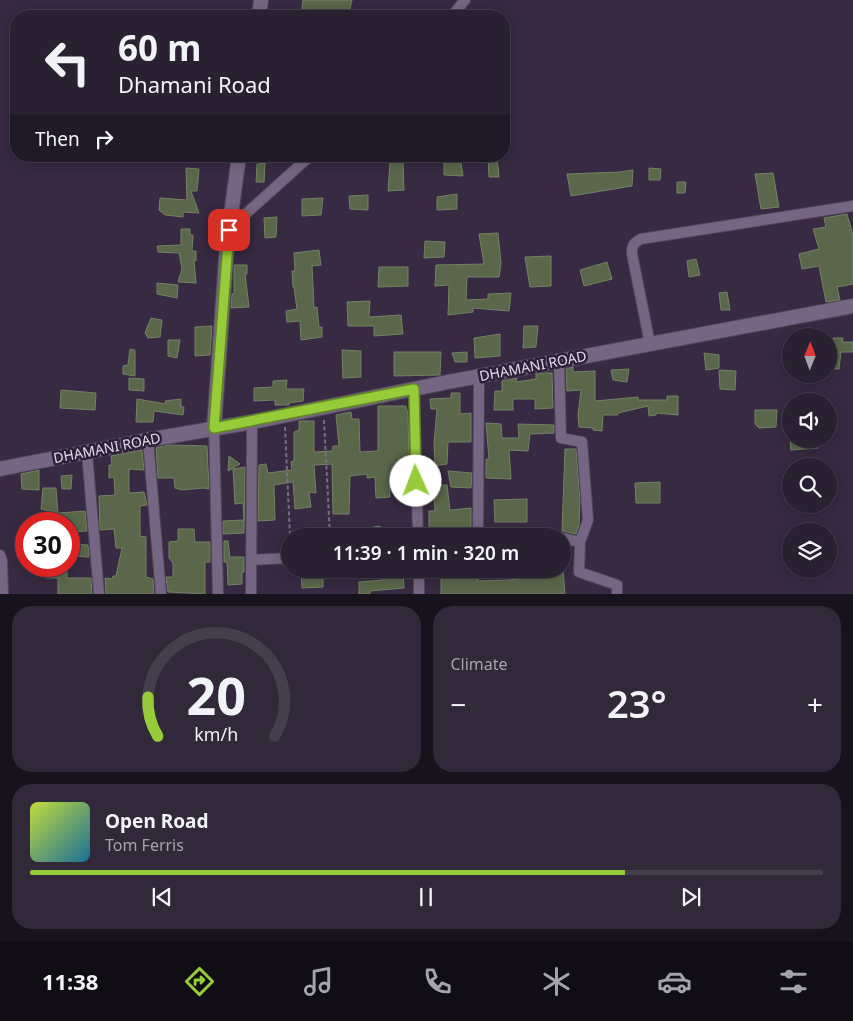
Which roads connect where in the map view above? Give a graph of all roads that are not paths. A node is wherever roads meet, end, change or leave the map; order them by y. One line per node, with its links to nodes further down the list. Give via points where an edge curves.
1 (465, 0): 2 (street)
2 (457, 10)
3 (238, 162): 6 (main road)
4 (303, 162): 6 (street)
5 (853, 206): 8 (street, via 635,242 632,254)
6 (229, 230): 13 (main road)
7 (853, 306): 8 (main road, DHAMANI ROAD)
8 (650, 344): 9 (main road, DHAMANI ROAD)
9 (559, 362): 10 (main road, DHAMANI ROAD); 20 (street, via 561,438 582,442 588,520)
10 (479, 376): 11 (main road, DHAMANI ROAD); 18 (street)
11 (414, 389): 12 (main road, DHAMANI ROAD); 17 (street)
12 (252, 422): 13 (main road, DHAMANI ROAD); 23 (street)
13 (214, 428): 14 (main road, DHAMANI ROAD); 28 (street)
14 (148, 440): 15 (main road, DHAMANI ROAD); 27 (street)
15 (88, 453): 16 (main road, DHAMANI ROAD); 26 (street)
16 (0, 469)
17 (418, 528)
18 (478, 528)
19 (571, 540): 20 (street)
20 (580, 542): 31 (street, via 579,572 617,585)
21 (0, 555): 25 (street)
22 (281, 558): 23 (street)
23 (251, 560): 29 (street)
24 (419, 578): 30 (street)
25 (3, 594)
26 (99, 594)
27 (161, 594)
28 (218, 594)
29 (251, 594)
30 (419, 594)
31 (617, 594)

